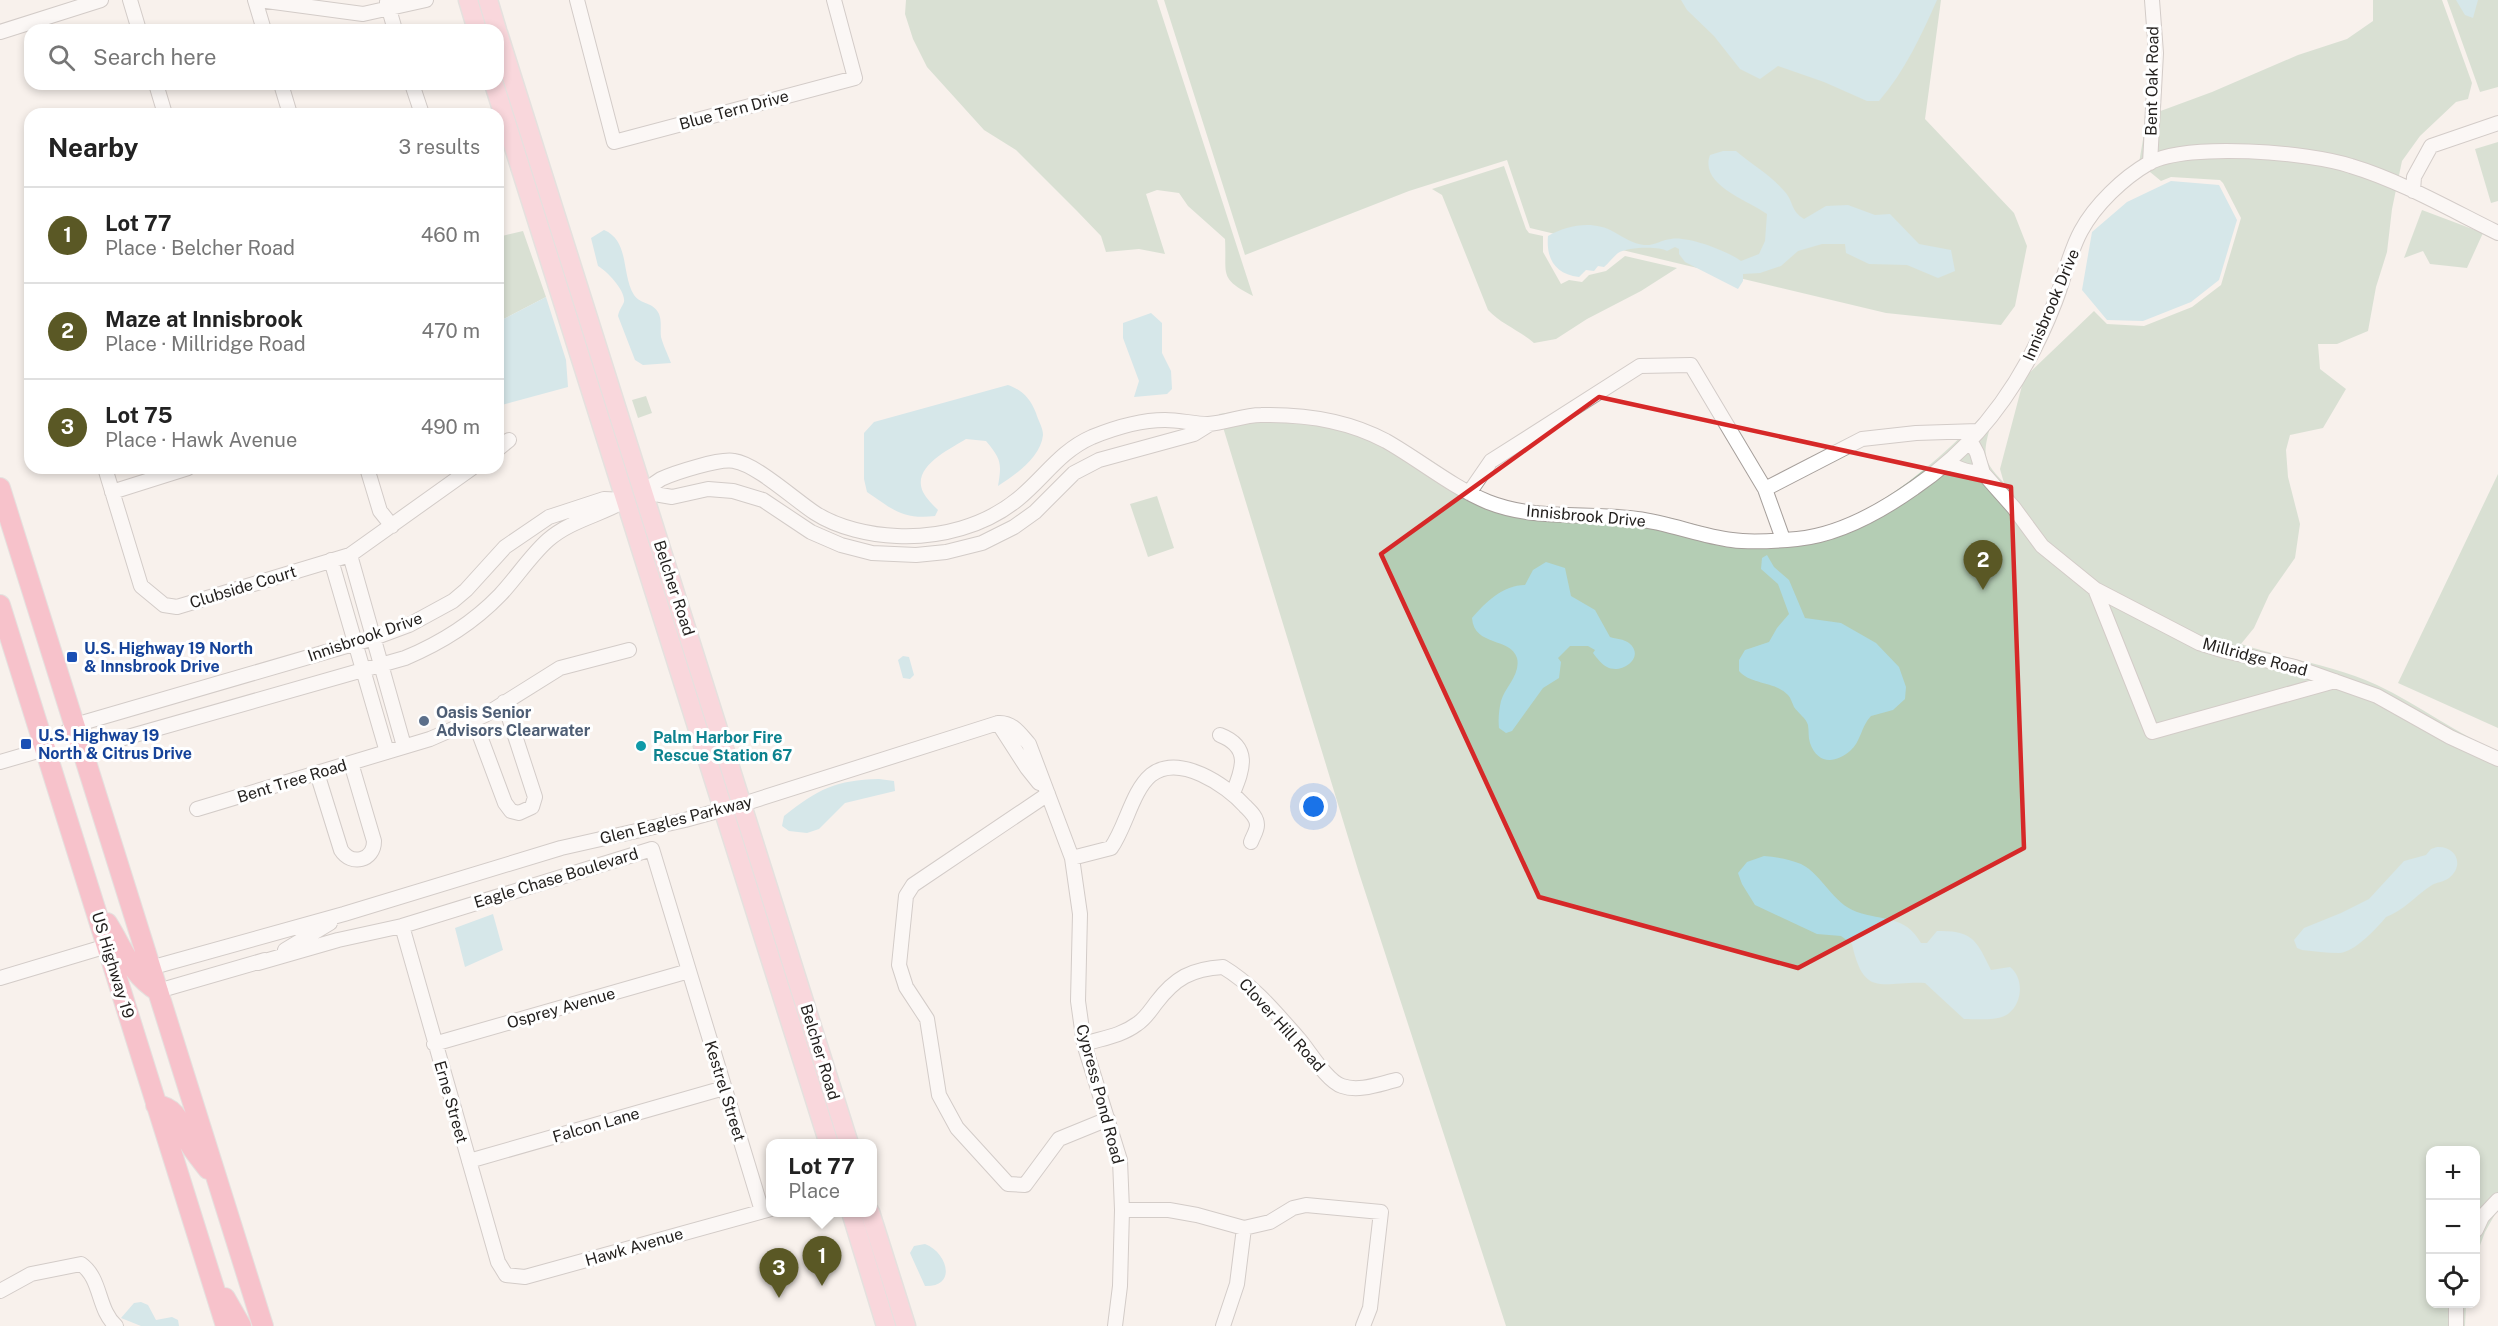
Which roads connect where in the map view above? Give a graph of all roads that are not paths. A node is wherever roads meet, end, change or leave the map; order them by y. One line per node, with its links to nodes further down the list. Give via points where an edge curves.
1 (101, 0): 12 (street)
2 (130, 0): 13 (street)
3 (257, 0): 10 (street, via 363,14); 14 (street)
4 (426, 0): 10 (street)
5 (468, 0): 16 (main road)
6 (488, 0): 17 (main road, Belcher Road)
7 (577, 0): 8 (street, Blue Tern Drive, via 614,142 855,78)
8 (834, 0)
9 (2152, 0): 30 (street, Bent Oak Road, via 2156,53)
10 (387, 4): 15 (street)
11 (24, 24): 18 (street)
12 (25, 24)
13 (137, 24)
14 (263, 24)
15 (393, 24)
16 (475, 24)
17 (496, 24)
18 (0, 32)
19 (504, 50): 49 (main road, Belcher Road)
20 (158, 90): 24 (street)
21 (283, 90): 25 (street)
22 (414, 90): 26 (street)
23 (496, 90): 27 (main road, Belcher Road)
24 (163, 108)
25 (288, 108)
26 (420, 108)
27 (502, 108)
28 (504, 116): 34 (main road, Belcher Road)
29 (2498, 123): 31 (street, via 2431,146 2414,177)
30 (2150, 163): 31 (street, Innisbrook Drive, via 2199,153 2293,153 2354,166); 37 (street, Innisbrook Drive, via 2099,206 2080,232 2036,347 2012,390)
31 (2413, 191): 32 (street, Innisbrook Drive)
32 (2498, 234)
33 (1149, 422): 35 (street, Innisbrook Drive); 36 (street, Innisbrook Drive); 38 (street)
34 (601, 423): 49 (main road, via 613,440 626,479); 51 (main road, Belcher Road)
35 (1210, 424): 38 (street, Innisbrook Drive, via 1194,434); 50 (street, Innisbrook Drive, via 1251,415 1315,416 1384,440)
36 (1110, 431): 39 (street); 49 (street, Innisbrook Drive, via 1066,451 1018,500 986,519 956,531 923,537 863,532 823,518 733,460 664,477)
37 (1974, 436): 40 (street, Innisbrook Drive); 41 (street, Millridge Road); 47 (street, via 1916,433 1862,439)
38 (1154, 446): 39 (street, Innisbrook Drive)
39 (1116, 455): 49 (street, Innisbrook Drive, via 1074,473 1035,512 982,543 916,555 872,553 842,545 811,532 763,500 733,490 708,489 672,497)
40 (1950, 462): 41 (street, via 1969,472); 54 (street, Innisbrook Drive, via 1890,505 1845,527)
41 (1983, 473): 58 (street, Millridge Road, via 2042,546)
42 (107, 474): 48 (street, Clubside Court)
43 (169, 474): 48 (street)
44 (369, 474): 53 (street, via 380,511)
45 (464, 474): 53 (street, Clubside Court)
46 (0, 488): 52 (highway)
47 (1765, 489): 50 (street, via 1691,365 1640,366 1491,460); 54 (street)
48 (112, 492): 56 (street, Clubside Court, via 141,586 164,605 177,607)
49 (643, 492): 57 (main road, Belcher Road)
50 (1468, 493): 54 (street, Innisbrook Drive, via 1539,514 1636,519 1731,540)
51 (626, 500): 57 (main road, via 639,514 653,553); 60 (street, Innisbrook Drive, via 604,499 549,517 505,547 453,601 409,625); 63 (street, Innisbrook Drive, via 550,538 500,595 455,632 428,648); 85 (main road, Belcher Road)
52 (6, 516): 71 (highway)
53 (392, 526): 55 (street, Clubside Court)
54 (1783, 539)
55 (350, 555): 56 (street, Clubside Court); 60 (street)
56 (331, 560): 61 (street)
57 (668, 569): 83 (main road, Belcher Road)
58 (2095, 589): 65 (street, Millridge Road, via 2199,643); 65 (street, via 2152,732)
59 (2, 615): 74 (highway, US Highway 19)
60 (374, 638): 61 (street, Innisbrook Drive); 63 (street)
61 (355, 644): 64 (street); 71 (street, Innisbrook Drive)
62 (629, 650): 66 (street, Bent Tree Road, via 560,668)
63 (381, 664): 64 (street, Innisbrook Drive); 67 (street)
64 (362, 669): 68 (street); 75 (street, Innisbrook Drive)
65 (2336, 681): 77 (street, Millridge Road, via 2377,696)
66 (504, 702): 69 (street, Bent Tree Road); 69 (street, via 535,797 526,811 511,811 505,803)
67 (395, 713): 68 (street); 73 (street)
68 (377, 718): 76 (street)
69 (474, 720): 73 (street, Bent Tree Road)
70 (1002, 722): 82 (street, Cypress Pond Road, via 1027,768); 83 (street, Glen Eagles Parkway)
71 (75, 725): 74 (street, Innisbrook Drive); 75 (highway)
72 (1220, 735): 81 (street, via 1233,741 1241,754 1242,769)
73 (404, 746): 76 (street, Bent Tree Road)
74 (45, 749): 75 (street, Innisbrook Drive); 78 (street); 88 (highway, US Highway 19)
75 (82, 750): 100 (highway)
76 (387, 752): 79 (street, Bent Tree Road)
77 (2498, 759)
78 (0, 762)
79 (351, 763): 80 (street, Bent Tree Road); 80 (street, via 374,841 374,849 361,860 345,857 341,850)
80 (317, 773): 84 (street, Bent Tree Road)
81 (1233, 793): 86 (street, via 1256,818); 87 (street, via 1205,776 1180,769 1163,770 1142,786 1111,848)
82 (1048, 794): 87 (street, Cypress Pond Road); 107 (street, via 913,885 906,896 899,965 906,987 927,1019 939,1095 957,1128 1008,1184 1025,1185 1059,1139)
83 (742, 804): 85 (street, Glen Eagles Parkway); 109 (main road, Belcher Road)
84 (197, 809)
85 (724, 809): 89 (street, Glen Eagles Parkway, via 561,848); 108 (main road, Belcher Road)
86 (1251, 842)
87 (1072, 858): 103 (street, Cypress Pond Road, via 1080,914 1078,1001)
88 (94, 903): 94 (highway, US Highway 19); 100 (highway, via 136,975)
89 (344, 914): 91 (street, Glen Eagles Parkway); 92 (street, Glen Eagles Parkway)
90 (402, 926): 93 (street, Eagle Chase Boulevard); 97 (street, Eagle Chase Boulevard, via 652,849); 102 (street, Erne Street)
91 (306, 937): 92 (street, Eagle Chase Boulevard); 93 (street, Eagle Chase Boulevard); 96 (street, Glen Eagles Parkway)
92 (254, 939): 95 (street, Glen Eagles Parkway)
93 (338, 940): 96 (street, Eagle Chase Boulevard)
94 (107, 946): 99 (street); 101 (highway, US Highway 19)
95 (206, 952): 98 (street); 100 (street, Glen Eagles Parkway)
96 (258, 963): 98 (street, Glen Eagles Parkway)
97 (688, 971): 102 (street, Osprey Avenue); 105 (street, Kestrel Street)
98 (213, 975): 100 (street, Glen Eagles Parkway)
99 (0, 978)
100 (150, 980): 101 (highway); 111 (highway)
101 (132, 1026): 106 (highway, US Highway 19)
102 (434, 1044): 110 (street, Erne Street)
103 (1084, 1044): 104 (street, Clover Hill Road, via 1123,1033 1139,1023 1179,979 1223,967 1244,980 1334,1082 1361,1088); 107 (street, Cypress Pond Road)
104 (1396, 1080)
105 (724, 1088): 110 (street, Falcon Lane); 113 (street, Kestrel Street)
106 (156, 1105): 111 (highway, via 165,1106 180,1120 190,1144); 119 (highway, US Highway 19)
107 (1108, 1119): 114 (street, Cypress Pond Road, via 1120,1160)
108 (828, 1139)
109 (848, 1139)
110 (469, 1161): 120 (street, Erne Street, via 498,1262)
111 (218, 1184): 126 (highway)
112 (2498, 1200): 117 (street)
113 (766, 1210): 120 (street, Hawk Avenue, via 525,1277)
114 (1122, 1210): 118 (street, via 1169,1210); 129 (street, Cypress Pond Road)
115 (853, 1217): 127 (main road)
116 (872, 1217): 128 (main road)
117 (2480, 1221)
118 (1244, 1228): 130 (street, via 1237,1284); 131 (street, via 1269,1222 1306,1205 1381,1212 1370,1308)
119 (207, 1267): 124 (highway, US Highway 19); 125 (highway)
120 (506, 1275)
121 (0, 1291): 123 (street, via 32,1274 81,1264 91,1271 108,1319)
122 (2456, 1308): 132 (street)
123 (116, 1326)
124 (226, 1326)
125 (242, 1326)
126 (263, 1326)
127 (886, 1326)
128 (906, 1326)
129 (1115, 1326)
130 (1223, 1326)
131 (1363, 1326)
132 (2456, 1326)

